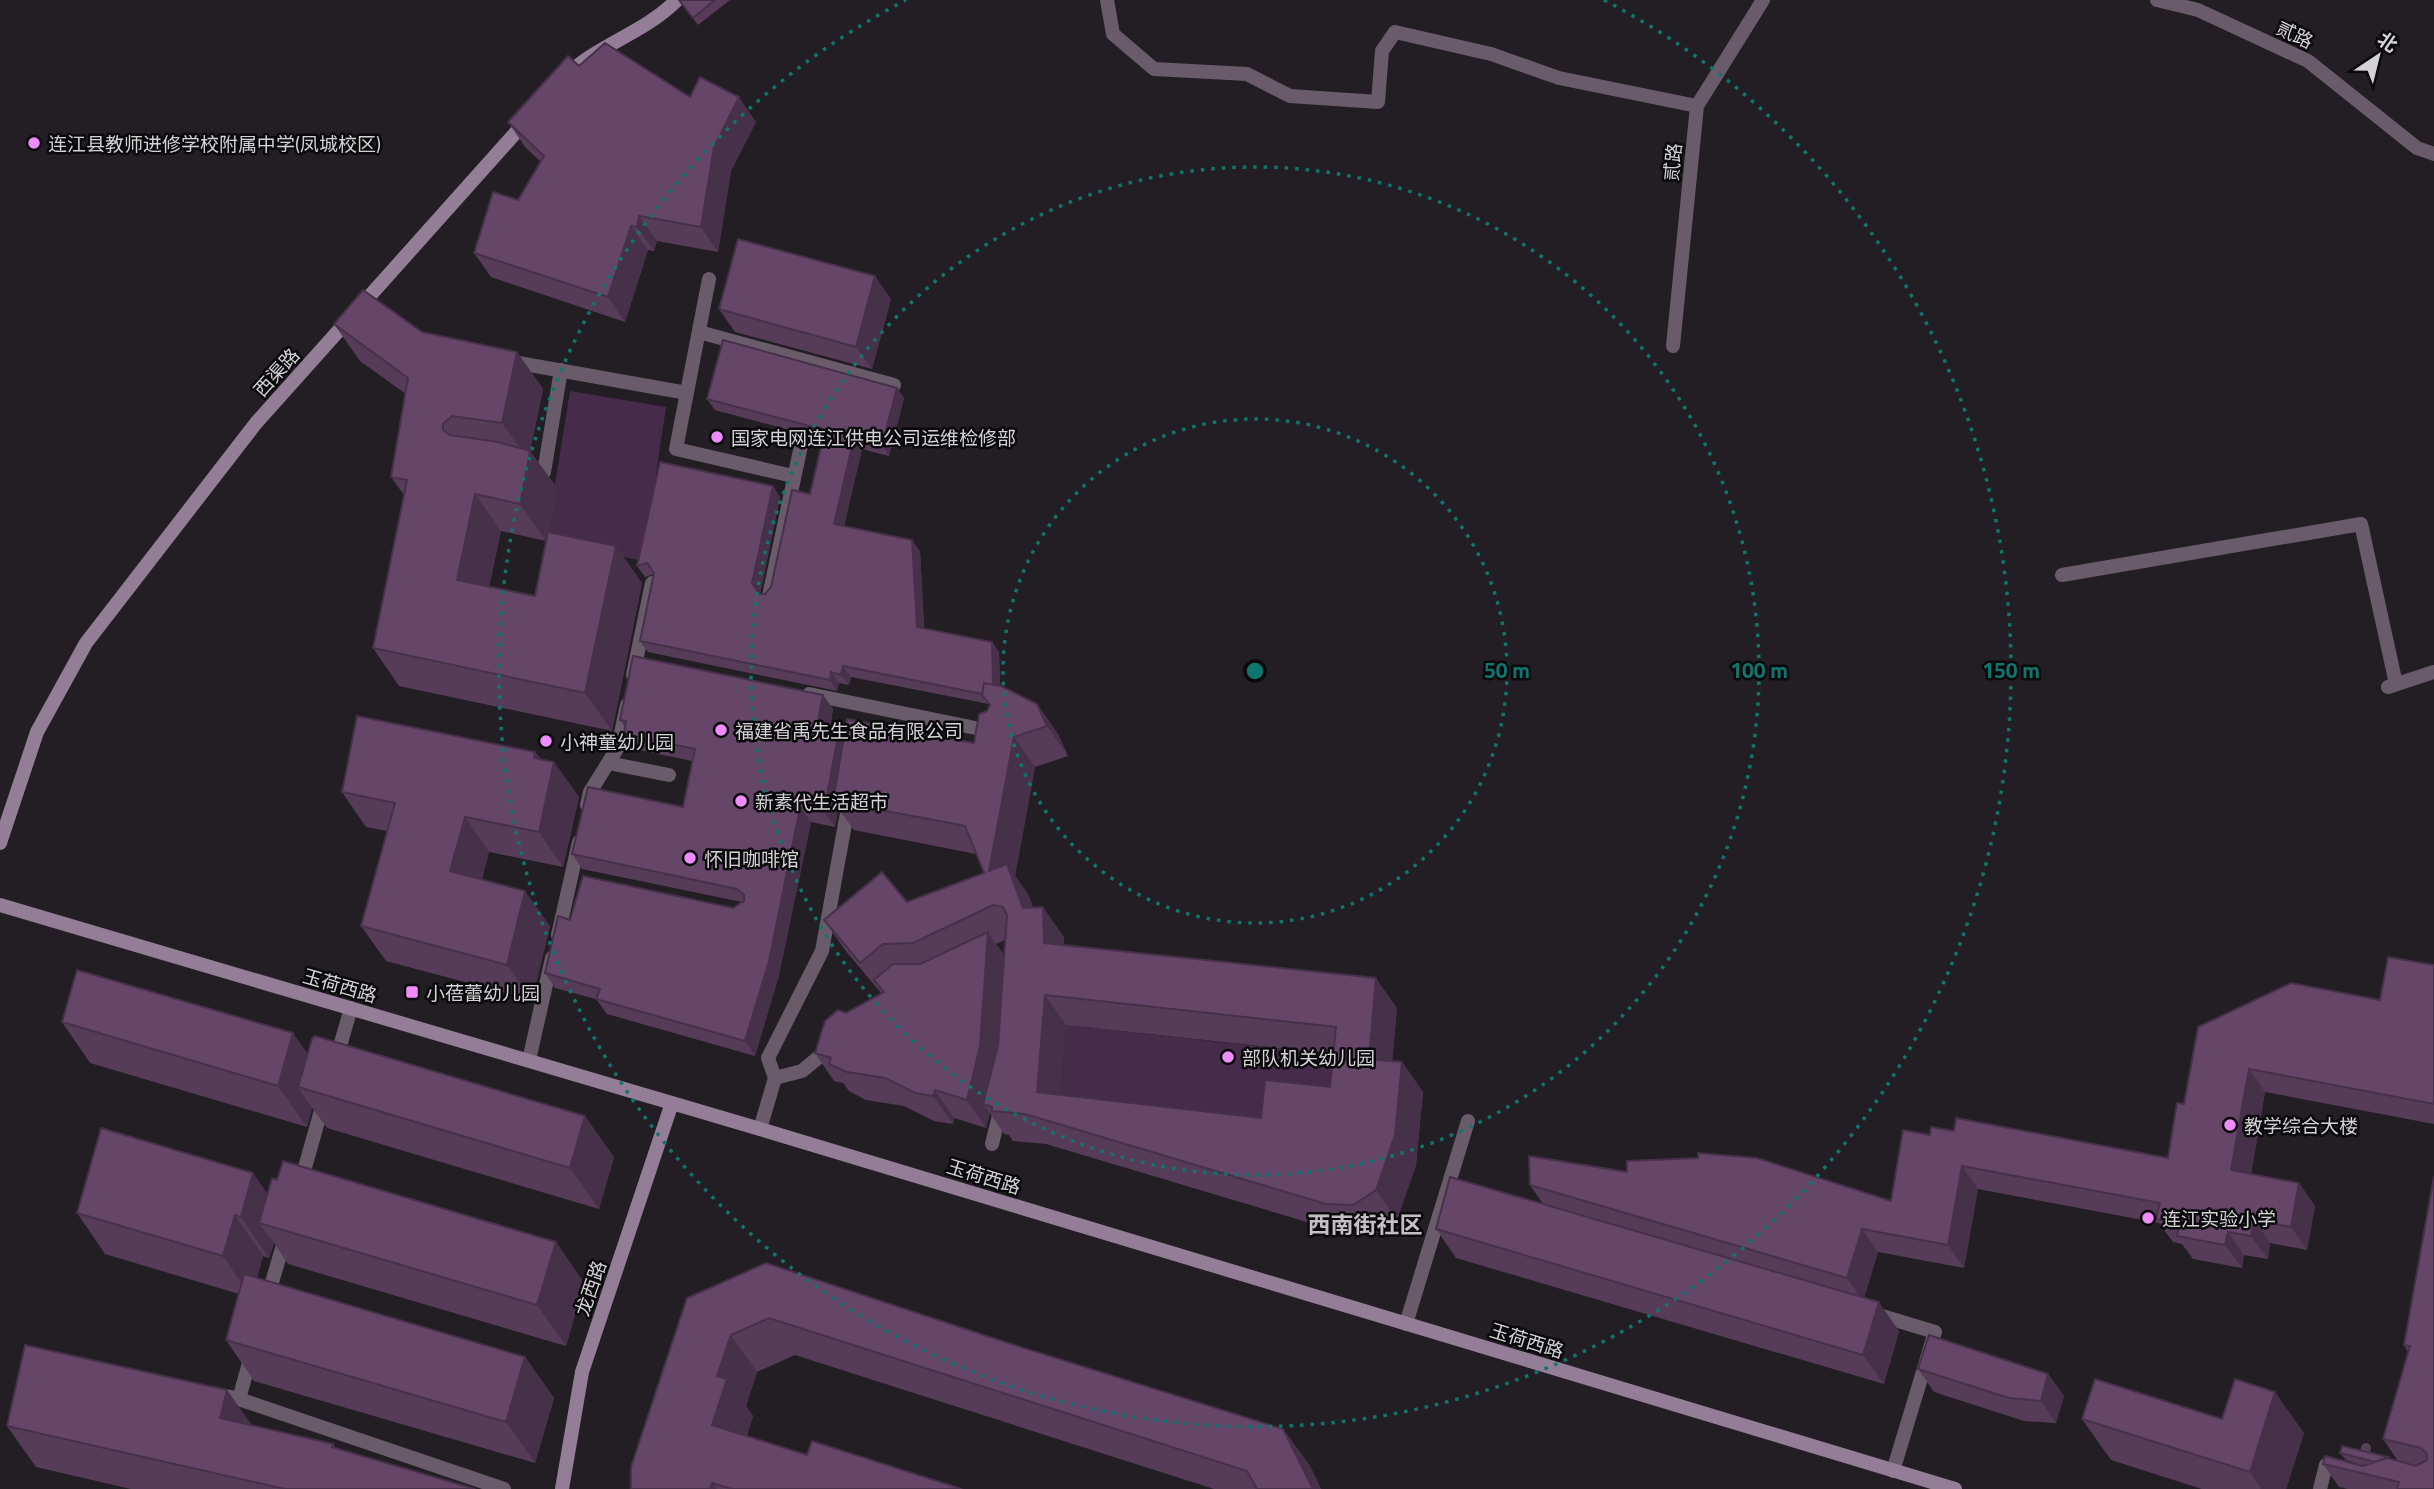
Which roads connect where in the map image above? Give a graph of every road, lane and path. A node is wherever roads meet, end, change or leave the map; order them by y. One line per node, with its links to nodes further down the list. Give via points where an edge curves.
1 (677, 0): 5 (main road, via 633,35 585,59)
2 (1107, 0): 7 (street, via 1113,34 1154,69 1247,74 1290,96 1378,102 1382,51 1395,32 1491,54 1559,78)
3 (1763, 0): 7 (street, 贰路)
4 (2157, 0): 8 (street, 贰路, via 2198,10 2308,61 2417,148)
5 (558, 85)
6 (540, 105): 30 (main road, 西渠路, via 373,302 256,423 86,643 37,732)
7 (1697, 106): 11 (street, 贰路)
8 (2434, 154)
9 (709, 279): 10 (street)
10 (699, 332): 14 (street); 15 (street)
11 (1673, 346)
12 (495, 359): 13 (street)
13 (561, 370): 15 (street); 17 (street, via 544,472)
14 (894, 384)
15 (687, 393): 18 (street, via 676,449)
16 (802, 441): 18 (street)
17 (504, 466)
18 (793, 476): 21 (street)
19 (2062, 575): 24 (street, via 2361,524 2392,685)
20 (652, 583): 22 (street)
21 (769, 596)
22 (636, 659): 23 (street); 27 (street, via 618,747)
23 (651, 662)
24 (2434, 672)
25 (799, 692): 26 (street)
26 (1002, 734)
27 (608, 763): 28 (street); 34 (street, via 590,792 577,878)
28 (669, 775)
29 (852, 781): 35 (street, via 821,951 768,1058)
30 (0, 844)
31 (0, 905): 32 (main road, 玉荷西路)
32 (351, 1008): 34 (main road, 玉荷西路); 42 (street)
33 (845, 1035): 35 (street, via 802,1071)
34 (529, 1060): 37 (main road, 玉荷西路)
35 (775, 1078): 39 (street)
36 (1003, 1098): 40 (street)
37 (672, 1103): 39 (main road, 玉荷西路); 50 (main road, 龙西路, via 582,1372)
38 (1468, 1121): 43 (street, via 1454,1191)
39 (760, 1129): 43 (main road, 玉荷西路)
40 (992, 1144)
41 (1856, 1308): 47 (street, via 1935,1332)
42 (264, 1309)
43 (1406, 1324): 47 (main road, 玉荷西路)
44 (257, 1334): 46 (street)
45 (201, 1391): 46 (street)
46 (239, 1399): 49 (street)
47 (1894, 1471): 51 (main road, 玉荷西路)
48 (2361, 1474): 52 (street, via 2326,1465)
49 (504, 1489)
50 (562, 1489)
51 (1955, 1489)
52 (2320, 1489)

